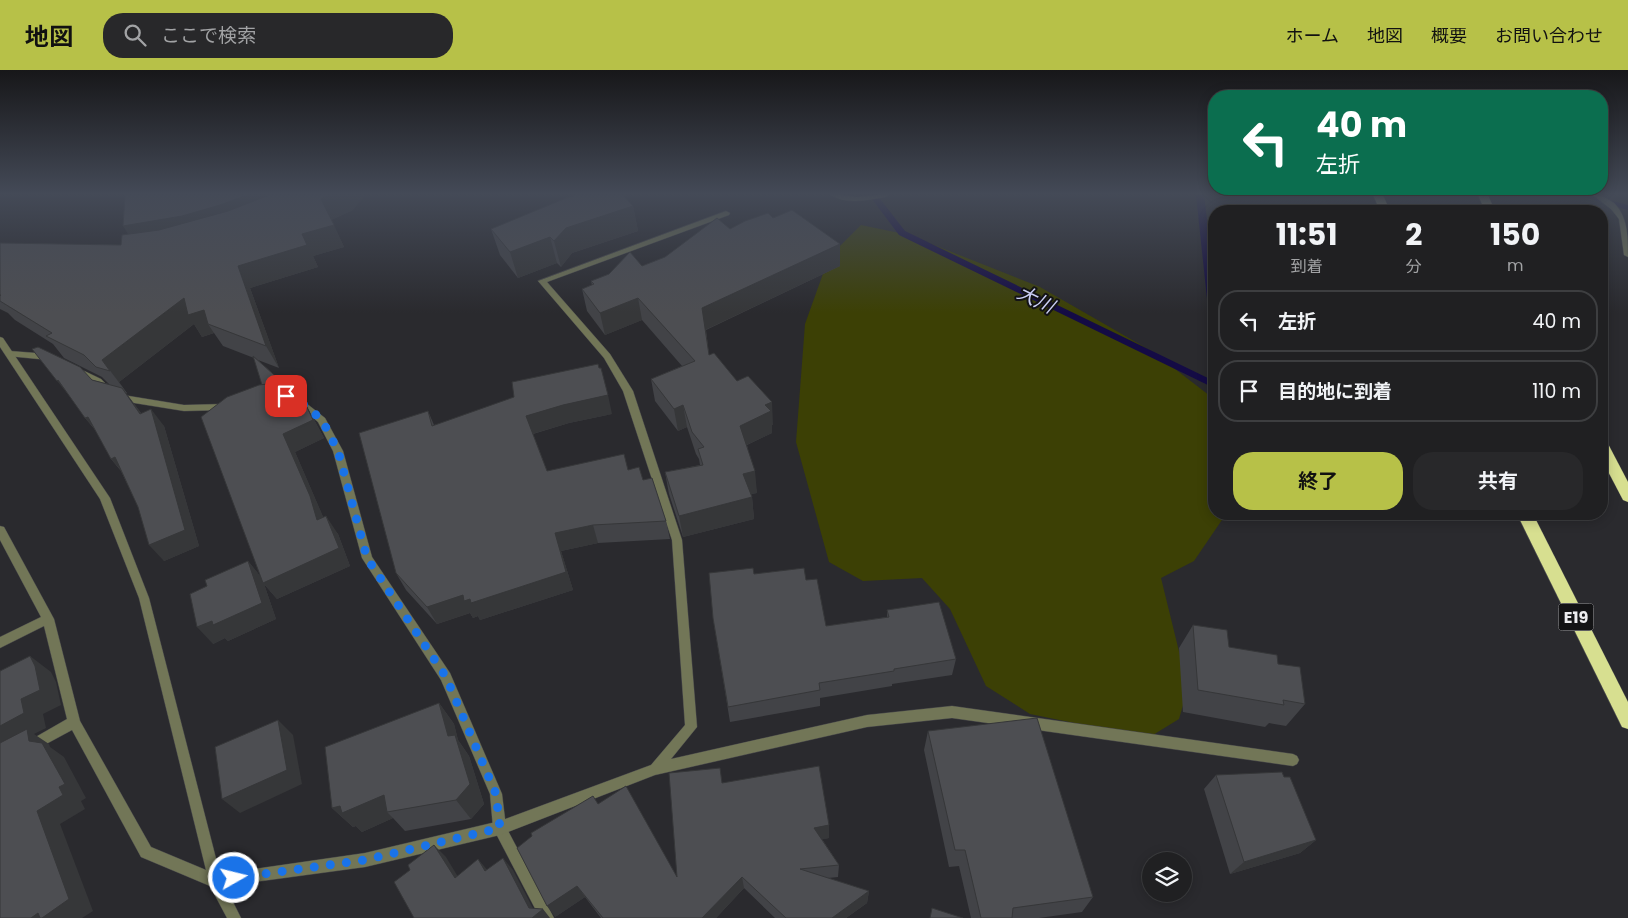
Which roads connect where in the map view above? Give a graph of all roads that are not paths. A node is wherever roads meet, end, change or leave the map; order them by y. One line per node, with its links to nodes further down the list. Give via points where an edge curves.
1 (668, 235): 18 (street, via 542,281 607,356 628,391 677,540 691,727)
2 (1626, 235): 3 (street)
3 (1628, 255)
4 (0, 340): 5 (street)
5 (10, 354): 7 (street, via 51,357 98,381 110,393 128,399 184,408); 20 (street, via 104,498 144,598)
6 (286, 396): 19 (street, via 297,399 322,420 338,451 367,558 446,677 496,794)
7 (237, 405)
8 (1608, 457): 9 (highway)
9 (1628, 496)
10 (1527, 520): 14 (highway, E19)
11 (0, 530): 12 (street)
12 (48, 619): 13 (street); 15 (street)
13 (0, 643)
14 (1628, 721)
15 (74, 722): 16 (street); 20 (street, via 146,852)
16 (16, 754)
17 (1293, 760): 18 (street, via 952,712 868,721)
18 (655, 769): 19 (street)
19 (500, 828): 20 (street, via 365,860); 22 (street)
20 (215, 881): 21 (street)
21 (234, 918)
22 (547, 918)

